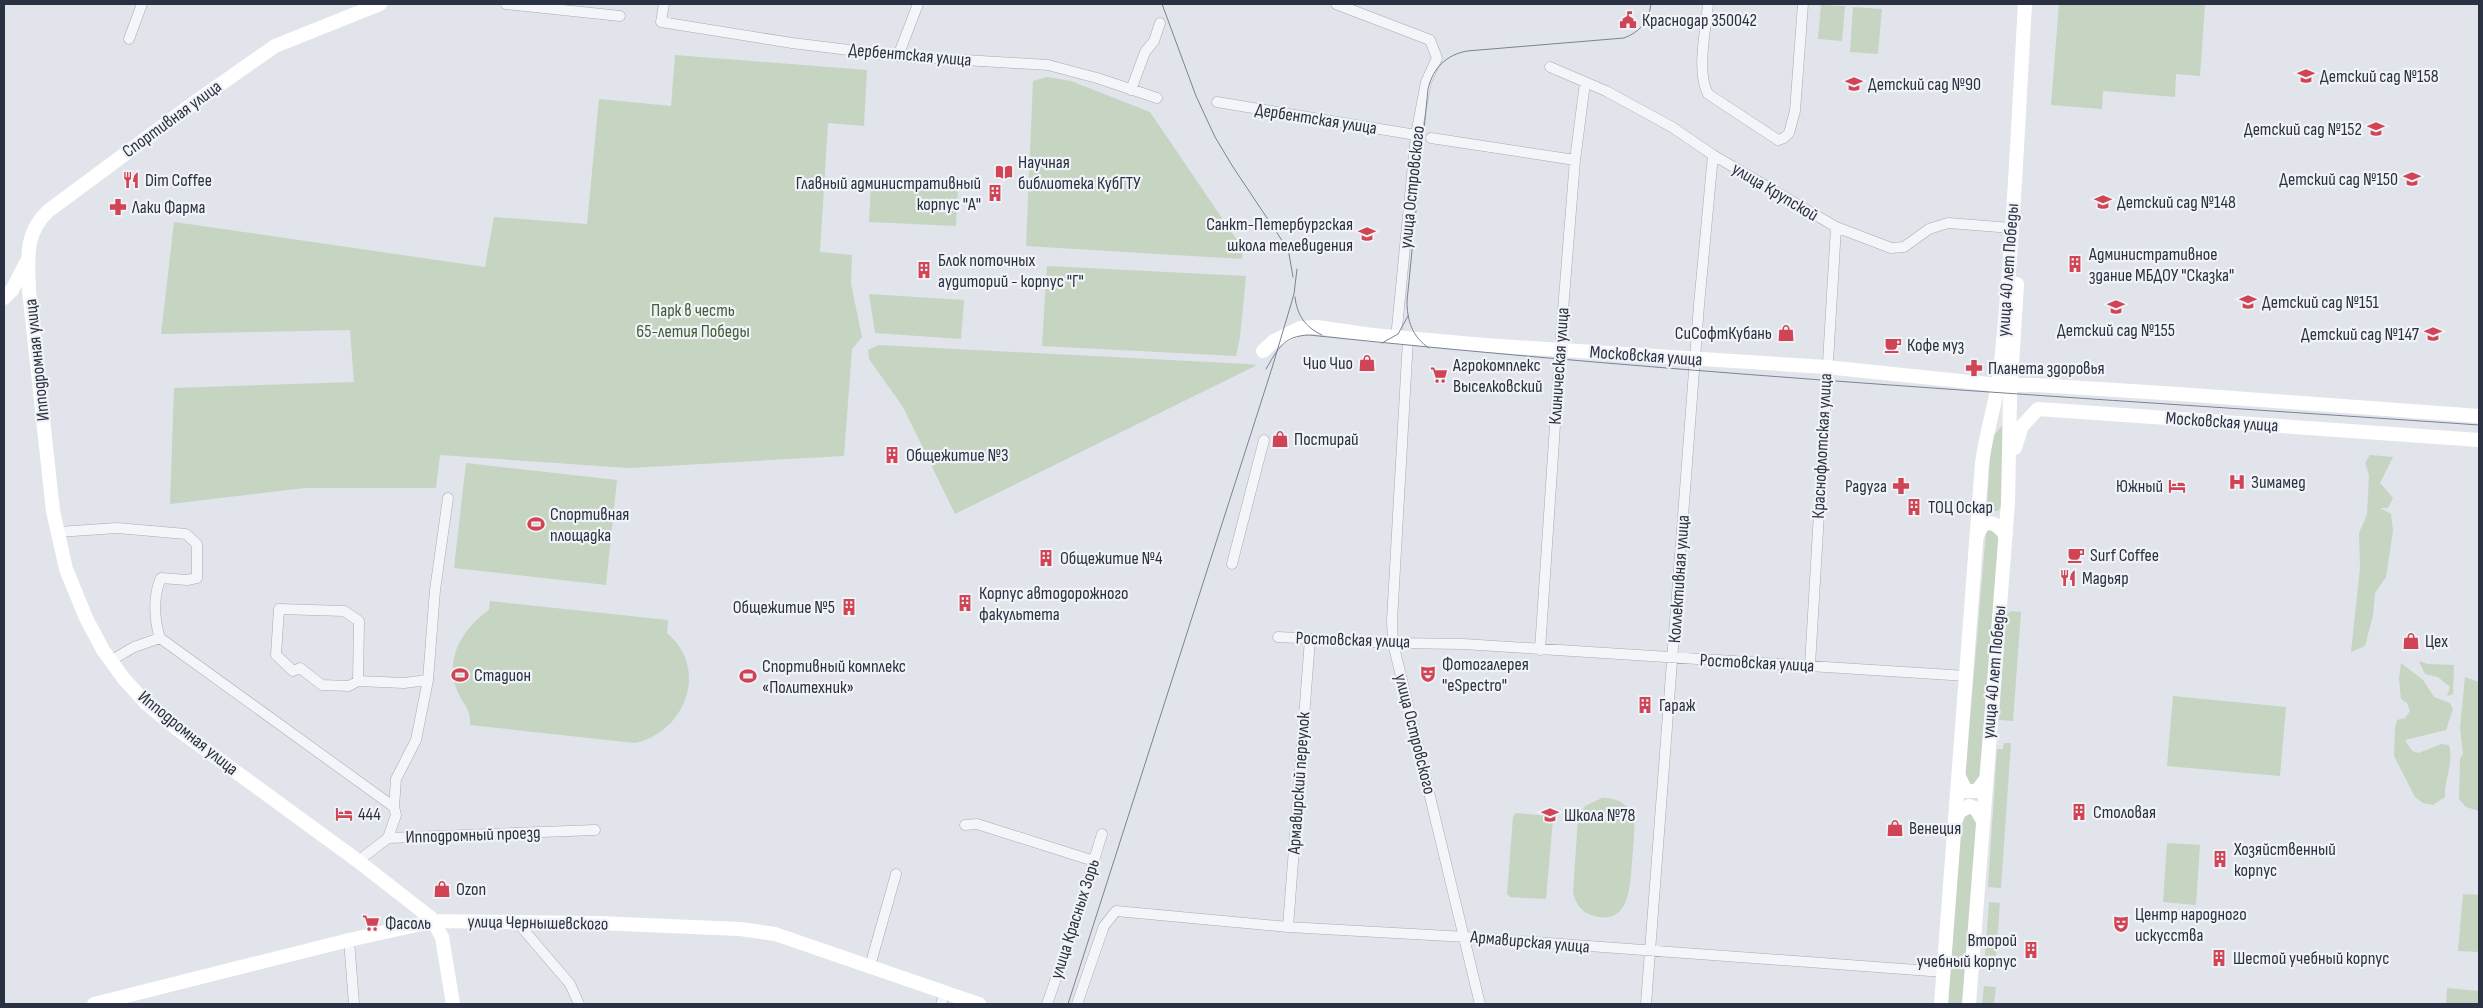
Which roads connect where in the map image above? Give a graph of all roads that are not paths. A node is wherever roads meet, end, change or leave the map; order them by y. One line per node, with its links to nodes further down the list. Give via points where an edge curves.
1 (142, 4): 13 (street)
2 (380, 4): 26 (street, Спортивная улица, via 290,39 243,67 48,211 32,232)
3 (506, 4): 11 (street)
4 (664, 4): 14 (street, Дербентская улица, via 661,22)
5 (918, 4): 14 (street)
6 (1336, 4): 20 (street, улица Островского, via 1430,40 1437,58 1426,82)
7 (1708, 4): 8 (street, via 1703,57 1704,86 1708,94 1778,140 1788,132 1795,111)
8 (1803, 4)
9 (2025, 4): 25 (street, улица 40 лет Победы)
10 (2034, 4): 31 (street, улица 40 лет Победы)
11 (620, 16)
12 (1160, 23): 17 (street, via 1154,41 1145,52)
13 (130, 38)
14 (898, 56): 17 (street, Дербентская улица, via 1048,65)
15 (1550, 68): 16 (street, улица Крупской)
16 (1585, 83): 22 (street, улица Крупской, via 1672,127); 23 (street, Клиническая улица)
17 (1132, 90): 18 (street, Дербентская улица)
18 (1157, 98)
19 (1217, 102): 20 (street, Дербентская улица)
20 (1416, 135): 30 (street, улица Островского)
21 (1431, 138): 23 (street)
22 (1714, 155): 24 (street, улица Крупской); 34 (street, Коллективная улица)
23 (1575, 160): 32 (street, Клиническая улица)
24 (1836, 227): 25 (street, улица Крупской, via 1891,248 1904,247 1929,229 1948,223); 35 (street, Краснофлотская улица)
25 (2012, 228): 36 (street, улица 40 лет Победы)
26 (28, 259): 27 (street, Спортивная улица); 28 (street)
27 (29, 290): 28 (street); 29 (street, Ипподромная улица)
28 (6, 300): 29 (street, via 20,301)
29 (29, 312): 43 (street, Ипподромная улица)
30 (1402, 338): 32 (street, Московская улица); 33 (street, Московская улица, via 1309,327 1274,341); 50 (street, улица Островского)
31 (2013, 341): 36 (street, улица 40 лет Победы); 37 (street, via 2021,373)
32 (1560, 350): 34 (street, Московская улица); 51 (street, Клиническая улица)
33 (1263, 351)
34 (1695, 359): 35 (street, Московская улица); 52 (street, Коллективная улица)
35 (1826, 367): 36 (street, Московская улица); 54 (street, Краснофлотская улица)
36 (2005, 385): 37 (street, Московская улица); 41 (street, улица 40 лет Победы); 44 (street, улица 40 лет Победы, via 1985,439)
37 (2036, 385): 38 (street, Московская улица)
38 (2479, 416)
39 (1264, 440): 46 (street)
40 (2479, 440): 41 (street, Московская улица, via 2038,409 2026,420 2018,436)
41 (2010, 474): 45 (street, улица 40 лет Победы)
42 (448, 498): 56 (street, via 435,590)
43 (58, 532): 48 (street, via 118,528 186,534 198,544 197,578 161,578 157,587 156,625); 53 (street, Ипподромная улица, via 66,569 86,618)
44 (1978, 534): 45 (street, via 1982,526 1990,523 1998,526); 55 (street, улица 40 лет Победы)
45 (2006, 536): 59 (street, улица 40 лет Победы)
46 (1232, 564)
47 (1278, 637): 49 (street, Ростовская улица)
48 (160, 638): 53 (street, via 134,647); 60 (street)
49 (1310, 639): 50 (street, Ростовская улица); 72 (street, Армавирский переулок)
50 (1393, 643): 51 (street, Ростовская улица); 73 (street, улица Островского)
51 (1540, 650): 52 (street, Ростовская улица)
52 (1673, 659): 54 (street, Ростовская улица); 75 (street, Коллективная улица)
53 (110, 661): 67 (street, Ипподромная улица, via 146,703 176,728)
54 (1810, 665): 55 (street, Ростовская улица)
55 (1967, 676): 58 (street, улица 40 лет Победы)
56 (428, 680): 57 (street, via 404,683); 60 (street, via 416,740 396,780)
57 (358, 681): 57 (street, via 349,686 322,685 300,668 293,671 276,655 279,609 344,611 359,622)
58 (1959, 777): 59 (street, via 1966,791 1972,792 1977,791); 61 (street, улица 40 лет Победы)
59 (1986, 779): 62 (street, улица 40 лет Победы)
60 (394, 807): 66 (street, via 396,815)
61 (1956, 820): 62 (street, via 1959,812 1969,806 1976,809); 77 (street, улица 40 лет Победы)
62 (1982, 821): 89 (street, улица 40 лет Победы)
63 (965, 825): 68 (street, via 978,824)
64 (595, 830): 66 (street, Ипподромный проезд)
65 (1102, 834): 68 (street, улица Красных Зорь)
66 (388, 838): 67 (street, Ипподромный проезд)
67 (358, 861): 70 (street, Ипподромная улица)
68 (1094, 861): 84 (street, улица Красных Зорь)
69 (896, 874): 76 (street)
70 (435, 922): 71 (street, улица Чернышевского); 74 (street, улица Чернышевского); 81 (street, via 442,936)
71 (517, 922): 76 (street, улица Чернышевского, via 740,929 775,934); 82 (street, via 570,984)
72 (1288, 927): 73 (street, Армавирская улица); 85 (street, Армавирская улица, via 1116,911 1104,926)
73 (1466, 937): 75 (street, Армавирская улица); 86 (street, улица Островского)
74 (349, 940): 79 (street, улица Чернышевского); 80 (street)
75 (1650, 952): 77 (street, Армавирская улица); 87 (street, Коллективная улица)
76 (870, 966): 78 (street, улица Чернышевского)
77 (1944, 972): 88 (street, улица 40 лет Победы)
78 (943, 998): 83 (street, улица Чернышевского)
79 (94, 1004)
80 (354, 1004)
81 (453, 1004)
82 (578, 1004)
83 (979, 1004)
84 (1047, 1004)
85 (1077, 1004)
86 (1480, 1004)
87 (1646, 1004)
88 (1941, 1004)
89 (1969, 1004)

